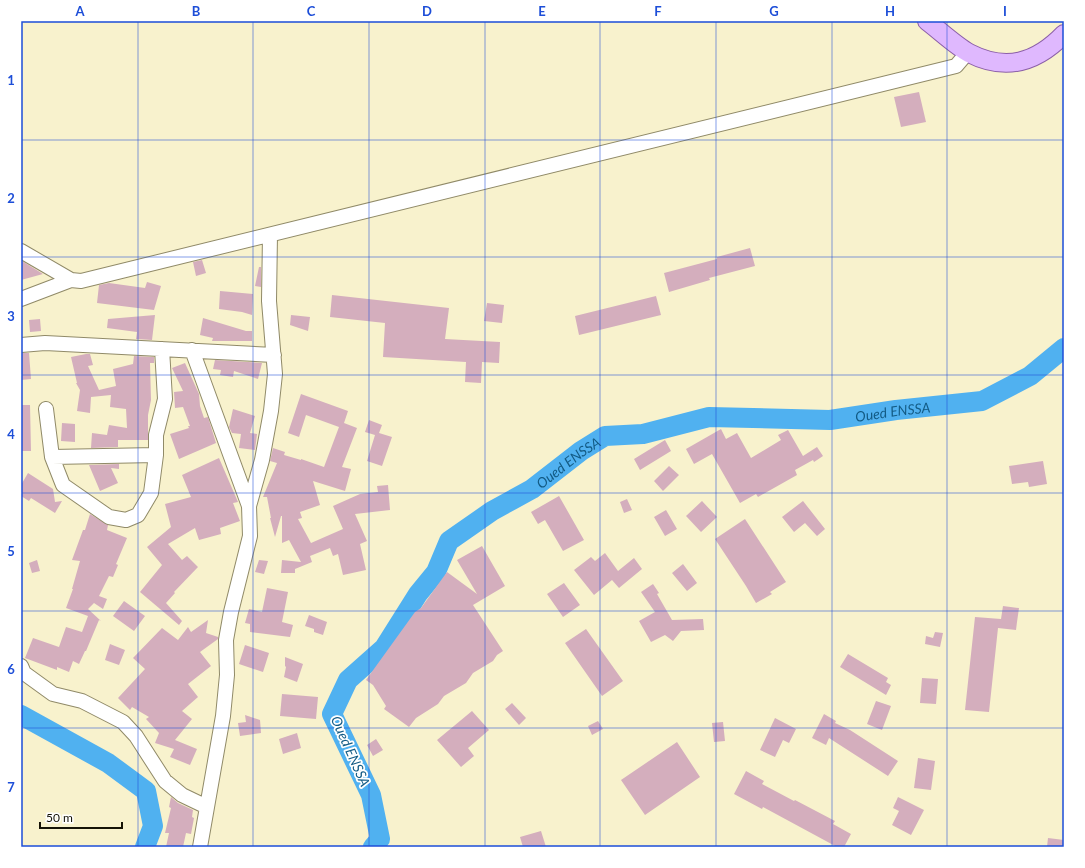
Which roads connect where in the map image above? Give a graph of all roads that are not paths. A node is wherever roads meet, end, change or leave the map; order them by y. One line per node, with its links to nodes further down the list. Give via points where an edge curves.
1 (927, 21): 3 (main road)
2 (1064, 34): 3 (main road, via 1039,55 1022,62 1003,64)
3 (968, 52): 4 (street, via 956,66)
4 (270, 235): 6 (street, via 92,279); 11 (street, via 269,301)
5 (21, 251): 6 (street)
6 (71, 280): 7 (street)
7 (21, 299)
8 (21, 345): 9 (street, via 45,343)
9 (162, 349): 10 (street); 13 (street, via 165,399 156,435)
10 (192, 350): 11 (street); 15 (street)
11 (274, 355): 15 (street, via 275,374 271,411 262,460)
12 (46, 410): 14 (street)
13 (156, 455): 14 (street); 14 (street, via 151,493 138,515 126,520 109,517 63,485)
14 (52, 457)
15 (249, 506): 17 (street, via 250,536 226,640 227,675 223,716)
16 (21, 666): 17 (street, via 24,673 53,694 82,701 123,722 136,736 165,781 182,795)
17 (207, 807): 18 (street)
18 (200, 847)

